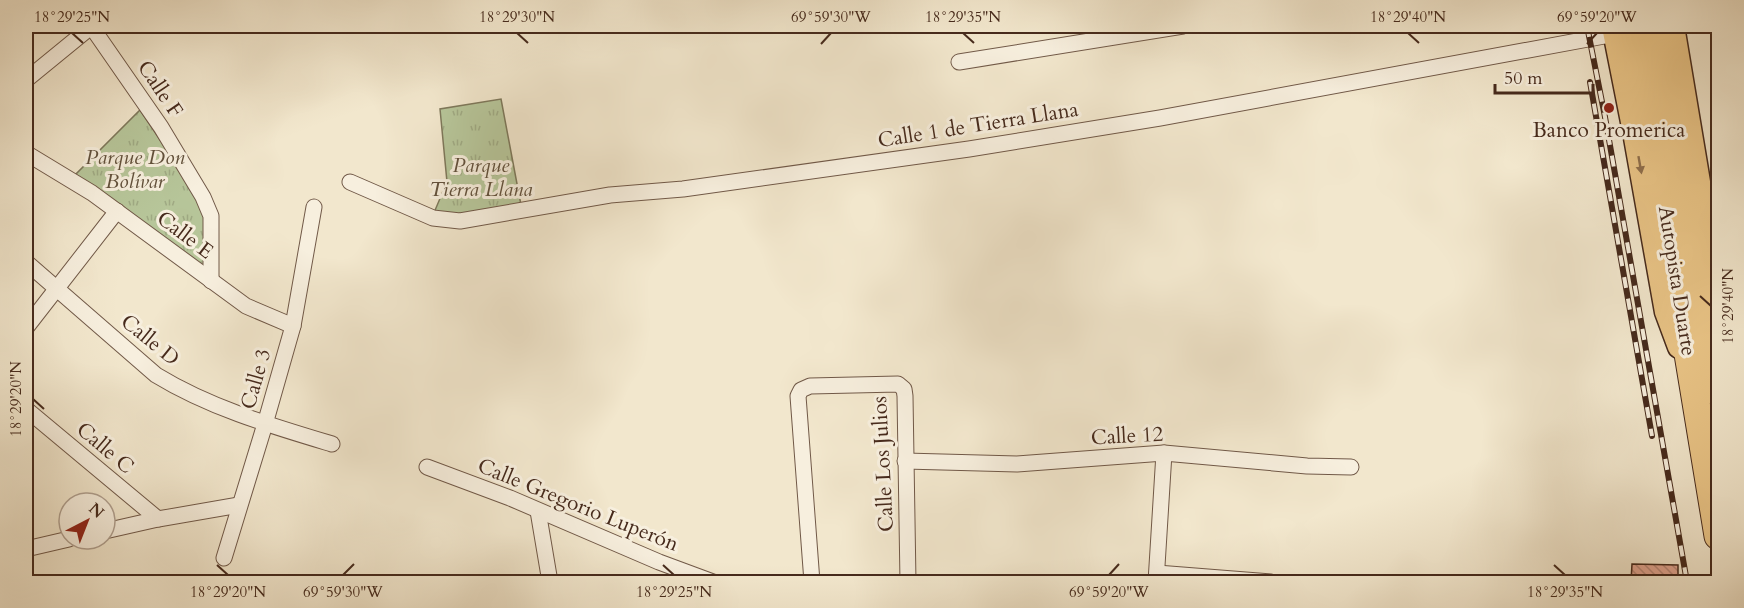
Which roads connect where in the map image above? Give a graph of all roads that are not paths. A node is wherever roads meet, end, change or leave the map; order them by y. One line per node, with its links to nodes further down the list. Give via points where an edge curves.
1 (91, 26): 7 (street); 14 (street, Calle F, via 204,197 211,216)
2 (1183, 26): 6 (street)
3 (1656, 26): 8 (highway, Autopista Duarte)
4 (1673, 26): 18 (main road, Autopista Duarte, via 1717,290)
5 (1621, 28): 8 (highway, Autopista Duarte); 10 (street, Calle 1 de Tierra Llana, via 1160,118 682,189 610,195 460,221 433,218); 18 (main road, one-way to 18, via 1634,132 1666,312)
6 (959, 62)
7 (26, 80)
8 (1667, 152): 18 (highway, Autopista Duarte)
9 (26, 153): 12 (street, Calle E)
10 (350, 182)
11 (314, 207): 16 (street, Calle 3)
12 (117, 211): 14 (street, Calle E); 15 (street)
13 (26, 262): 15 (street, Calle D)
14 (211, 280): 16 (street, Calle E, via 246,306)
15 (57, 288): 17 (street); 20 (street, Calle D, via 156,375 178,389)
16 (293, 326): 20 (street, Calle 3)
17 (26, 328)
18 (1709, 382): 30 (highway, Autopista Duarte)
19 (26, 409): 28 (street, Calle C)
20 (265, 424): 21 (street, Calle D); 26 (street, Calle 3)
21 (332, 444)
22 (1164, 453): 23 (street, Calle 12, via 1017,464); 25 (street, Calle 12); 34 (street)
23 (905, 461): 37 (street, Calle Los Julios, via 905,396 898,384 810,386 801,390 798,402); 38 (street, Calle Los Julios)
24 (427, 467): 27 (street, Calle Gregorio Luperón)
25 (1351, 467)
26 (239, 505): 28 (street); 33 (street, Calle 3)
27 (538, 511): 35 (street); 36 (street, Calle Gregorio Luperón)
28 (158, 519): 29 (street)
29 (117, 528)
30 (1719, 537)
31 (57, 542): 32 (street)
32 (26, 549)
33 (224, 558)
34 (1156, 578): 39 (street)
35 (550, 582)
36 (712, 582)
37 (812, 582)
38 (908, 582)
39 (1270, 582)

